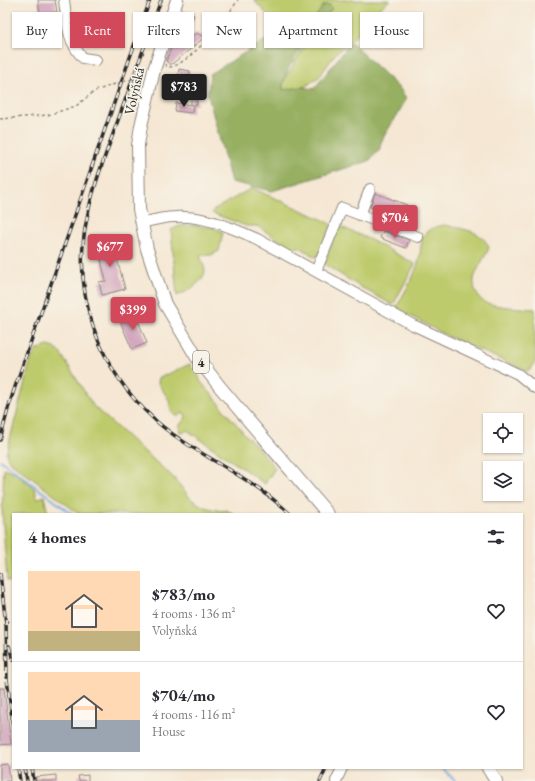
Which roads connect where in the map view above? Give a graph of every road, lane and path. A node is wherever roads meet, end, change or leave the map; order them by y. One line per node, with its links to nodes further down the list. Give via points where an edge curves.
1 (64, 0): 4 (street, via 68,29 75,50 83,58)
2 (177, 0): 10 (main road, Volyňská / 4, via 154,70 138,145 138,193)
3 (238, 0): 5 (path, via 219,27 184,62 171,68)
4 (96, 60)
5 (165, 64)
6 (147, 70): 7 (path, via 138,78 95,91 76,106 62,111 48,115)
7 (0, 119)
8 (370, 189): 9 (street)
9 (360, 215): 11 (street); 12 (street, via 342,208)
10 (142, 223): 12 (street, via 176,216 219,223 258,239); 14 (main road, 4, via 147,249 165,304 196,356)
11 (418, 237)
12 (316, 271): 13 (street, via 411,324 518,374)
13 (535, 388)
14 (327, 513)
15 (342, 769): 17 (street)
16 (489, 769): 18 (main road)
17 (336, 781)
18 (496, 781)

